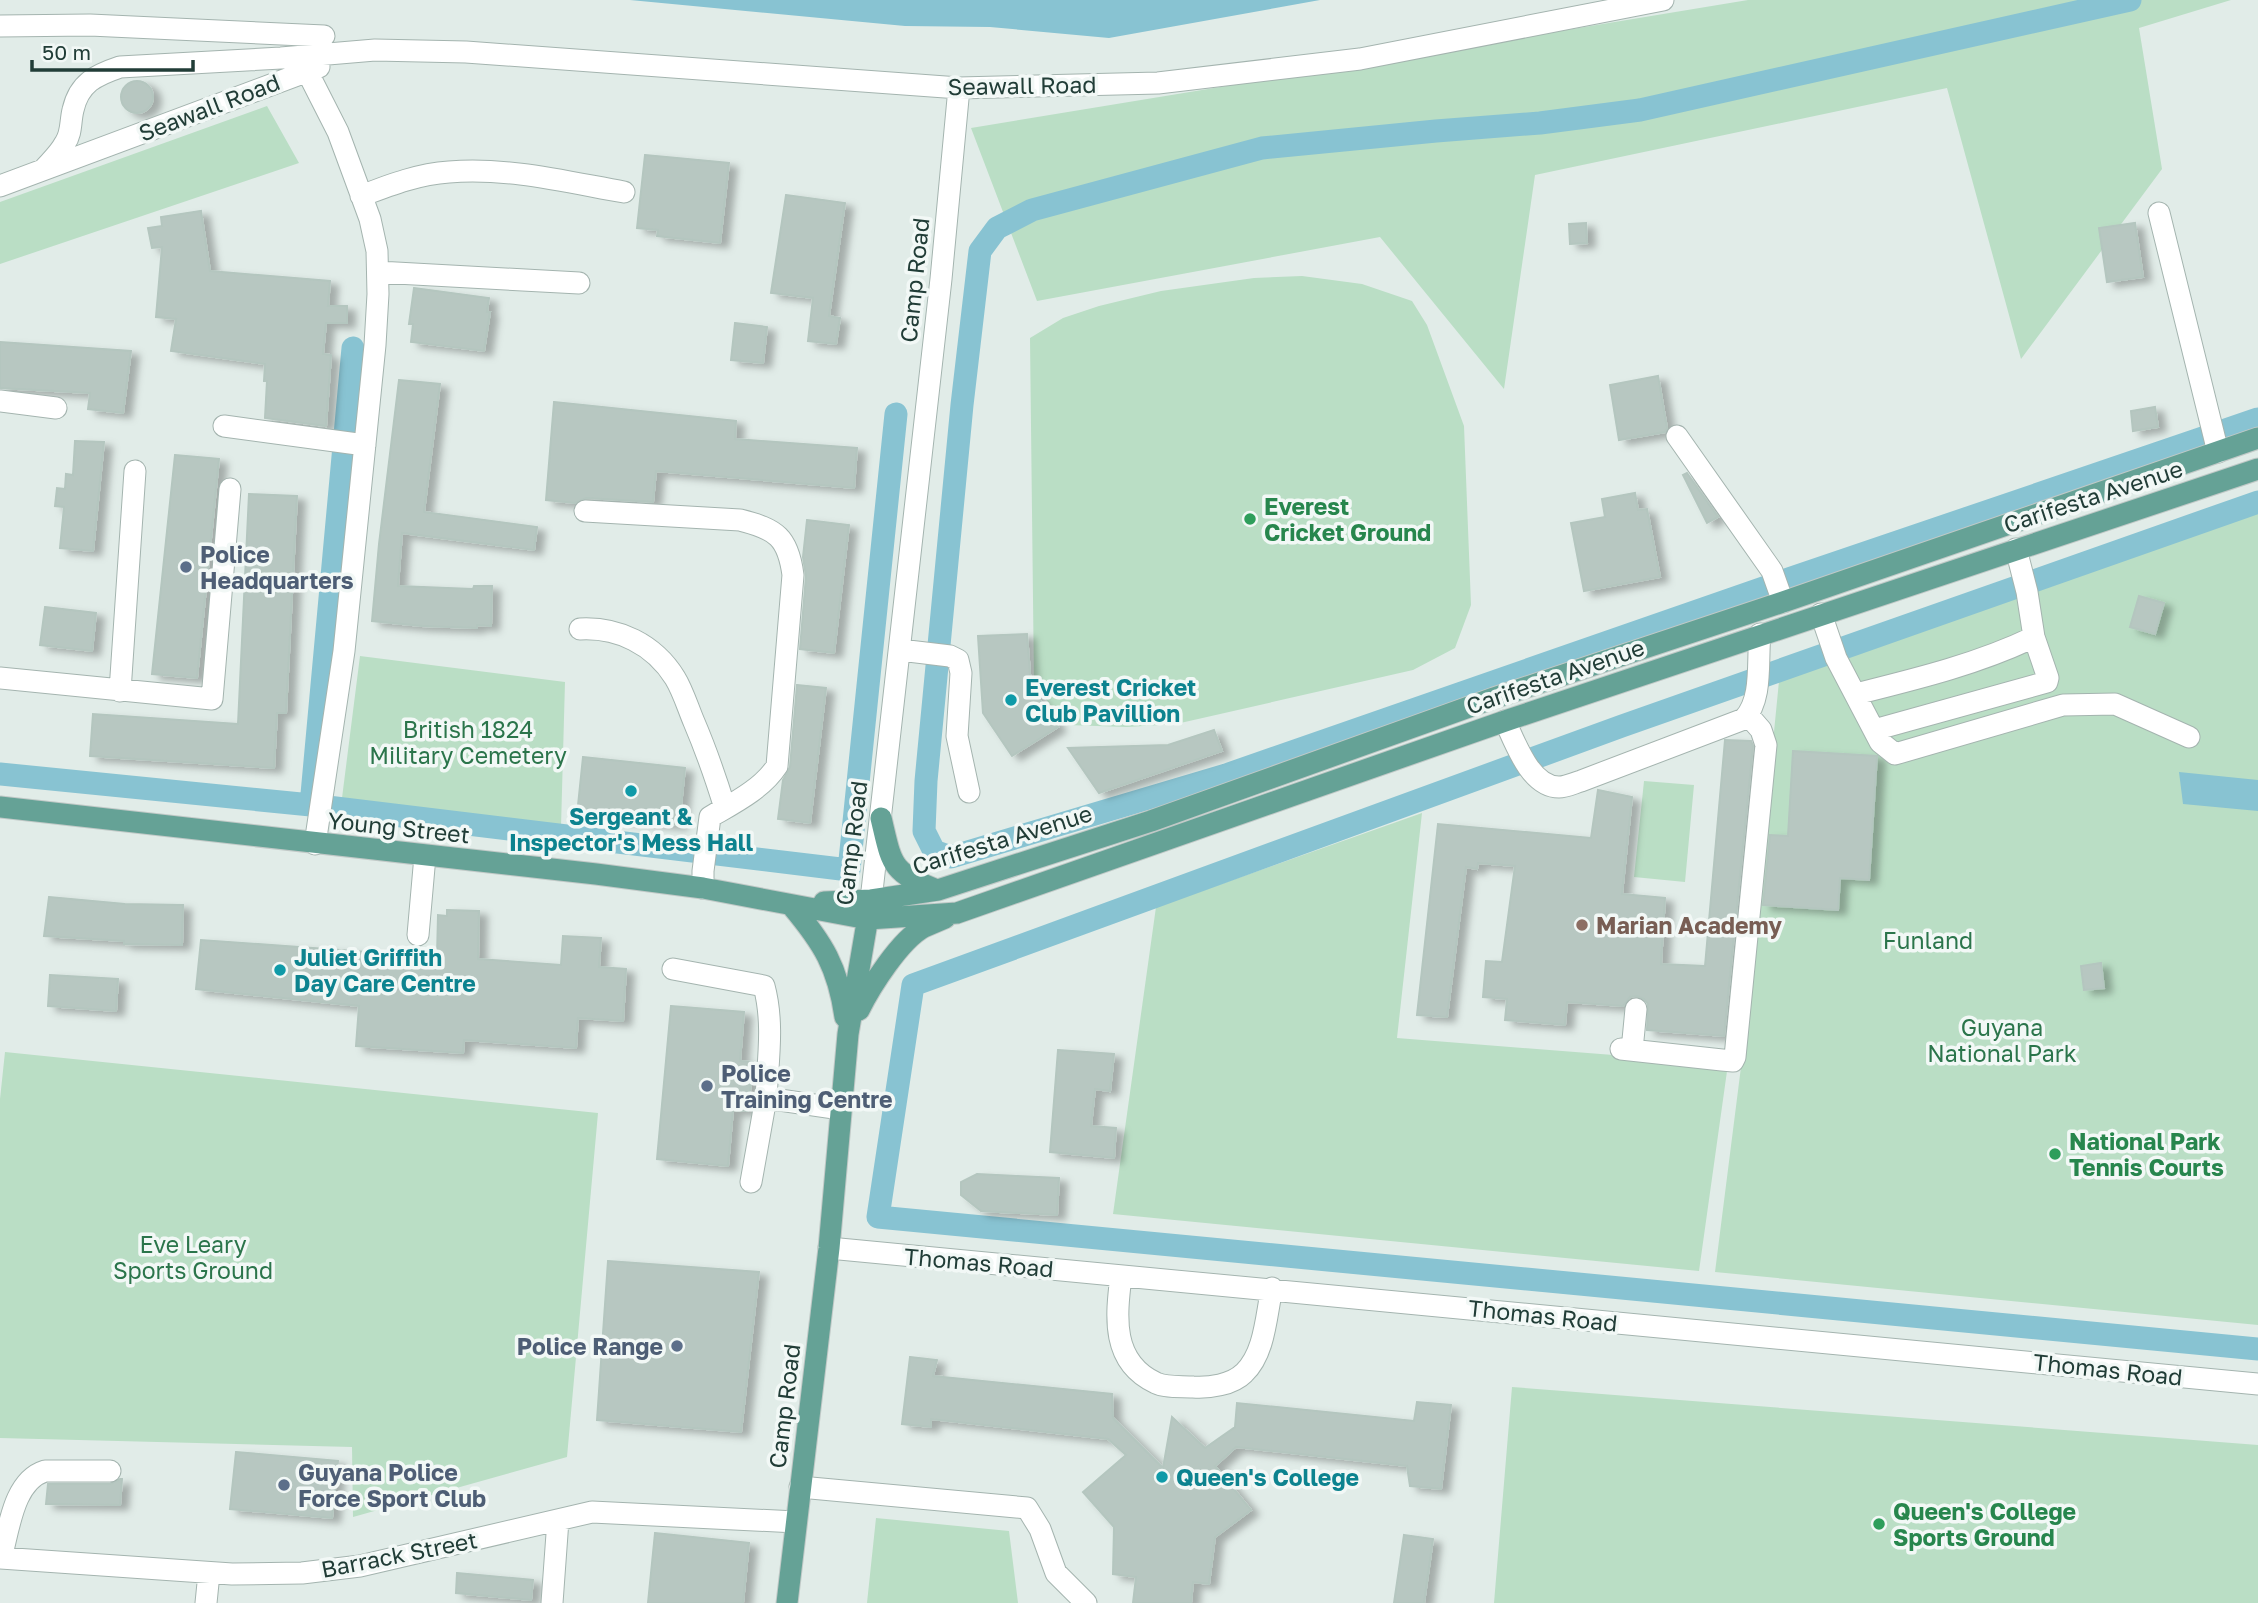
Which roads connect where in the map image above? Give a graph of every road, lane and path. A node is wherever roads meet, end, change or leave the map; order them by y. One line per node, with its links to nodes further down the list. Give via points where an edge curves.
1 (1663, 0): 6 (street, Seawall Road, via 1360,59 1158,83)
2 (0, 26): 3 (street, via 90,25)
3 (324, 36)
4 (375, 50): 5 (street, Seawall Road); 6 (street, Seawall Road, via 466,52); 7 (street, Seawall Road, via 120,67 98,74 81,89 65,143)
5 (307, 71): 7 (street, Seawall Road); 10 (street, via 338,132)
6 (959, 88): 31 (street, Camp Road)
7 (44, 169): 8 (street, Seawall Road)
8 (0, 186)
9 (624, 192): 10 (street, via 498,172 448,172 404,180)
10 (361, 195): 12 (street, via 370,219)
11 (2159, 213): 20 (street)
12 (378, 272): 13 (street); 19 (street)
13 (579, 283)
14 (0, 401): 15 (street)
15 (56, 408)
16 (224, 426): 19 (street)
17 (1677, 436): 26 (street, via 1772,571)
18 (2258, 438): 20 (main road, Carifesta Avenue)
19 (365, 445): 43 (street, via 344,651)
20 (2218, 452): 26 (main road, Carifesta Avenue)
21 (2258, 469): 25 (main road, Carifesta Avenue)
22 (135, 471): 33 (street)
23 (230, 489): 33 (street, via 212,699)
24 (585, 511): 40 (street, via 740,520 760,525 785,542 793,575 777,766 759,786)
25 (2018, 557): 27 (main road, Carifesta Avenue); 29 (street)
26 (1783, 602): 46 (main road, Carifesta Avenue)
27 (1824, 623): 30 (main road, Carifesta Avenue); 34 (street)
28 (580, 629): 40 (street, via 624,634 669,670 706,750)
29 (2034, 637): 34 (street, via 1998,653); 37 (street, via 2047,682)
30 (1759, 645): 35 (street); 36 (main road, Carifesta Avenue)
31 (909, 651): 39 (street, via 958,660 957,736); 42 (street, Camp Road)
32 (0, 678): 33 (street)
33 (120, 691)
34 (1856, 694): 37 (street)
35 (1748, 716): 36 (street, via 1560,787 1533,773); 52 (street, via 1766,745 1733,1061 1627,1050)
36 (1509, 730): 49 (main road, Carifesta Avenue)
37 (1874, 730): 38 (street, via 1895,754 2063,705 2115,704)
38 (2189, 737)
39 (969, 792)
40 (725, 808): 45 (street, via 710,817)
41 (0, 812): 43 (main road, Young Street)
42 (881, 818): 46 (main road, via 889,852 901,873); 48 (street, Camp Road)
43 (315, 844): 44 (main road, Young Street)
44 (424, 864): 45 (main road, Young Street); 50 (street)
45 (703, 880): 47 (main road, Young Street)
46 (938, 890): 48 (main road, Carifesta Avenue)
47 (791, 905): 48 (main road, Young Street); 53 (main road, via 826,951 841,989)
48 (869, 909): 49 (main road, Carifesta Avenue); 53 (main road, Camp Road)
49 (957, 914): 53 (main road, via 922,928 901,949 871,986)
50 (418, 935)
51 (673, 969): 54 (street, via 764,986 770,1008)
52 (1636, 1009)
53 (848, 1034): 55 (main road, Camp Road)
54 (766, 1098): 55 (street); 56 (street)
55 (841, 1109): 57 (main road, Camp Road)
56 (751, 1182)
57 (829, 1248): 58 (street, Thomas Road); 62 (main road, Camp Road)
58 (1121, 1276): 59 (street, Thomas Road); 59 (street, via 1117,1312 1124,1354 1158,1384 1200,1388 1228,1383 1243,1374 1258,1354)
59 (1272, 1288): 60 (street, Thomas Road)
60 (2258, 1384)
61 (110, 1472): 65 (street, via 36,1473 16,1503)
62 (800, 1487): 64 (main road, Camp Road); 70 (street, via 1027,1508 1040,1529 1055,1573)
63 (558, 1520): 64 (street, Barrack Street, via 592,1512); 66 (street, Barrack Street, via 360,1566 302,1573); 68 (street)
64 (796, 1522): 69 (main road, Camp Road)
65 (1, 1558): 66 (street, Barrack Street)
66 (209, 1573): 67 (street)
67 (206, 1603)
68 (552, 1603)
69 (787, 1603)
70 (1086, 1603)

